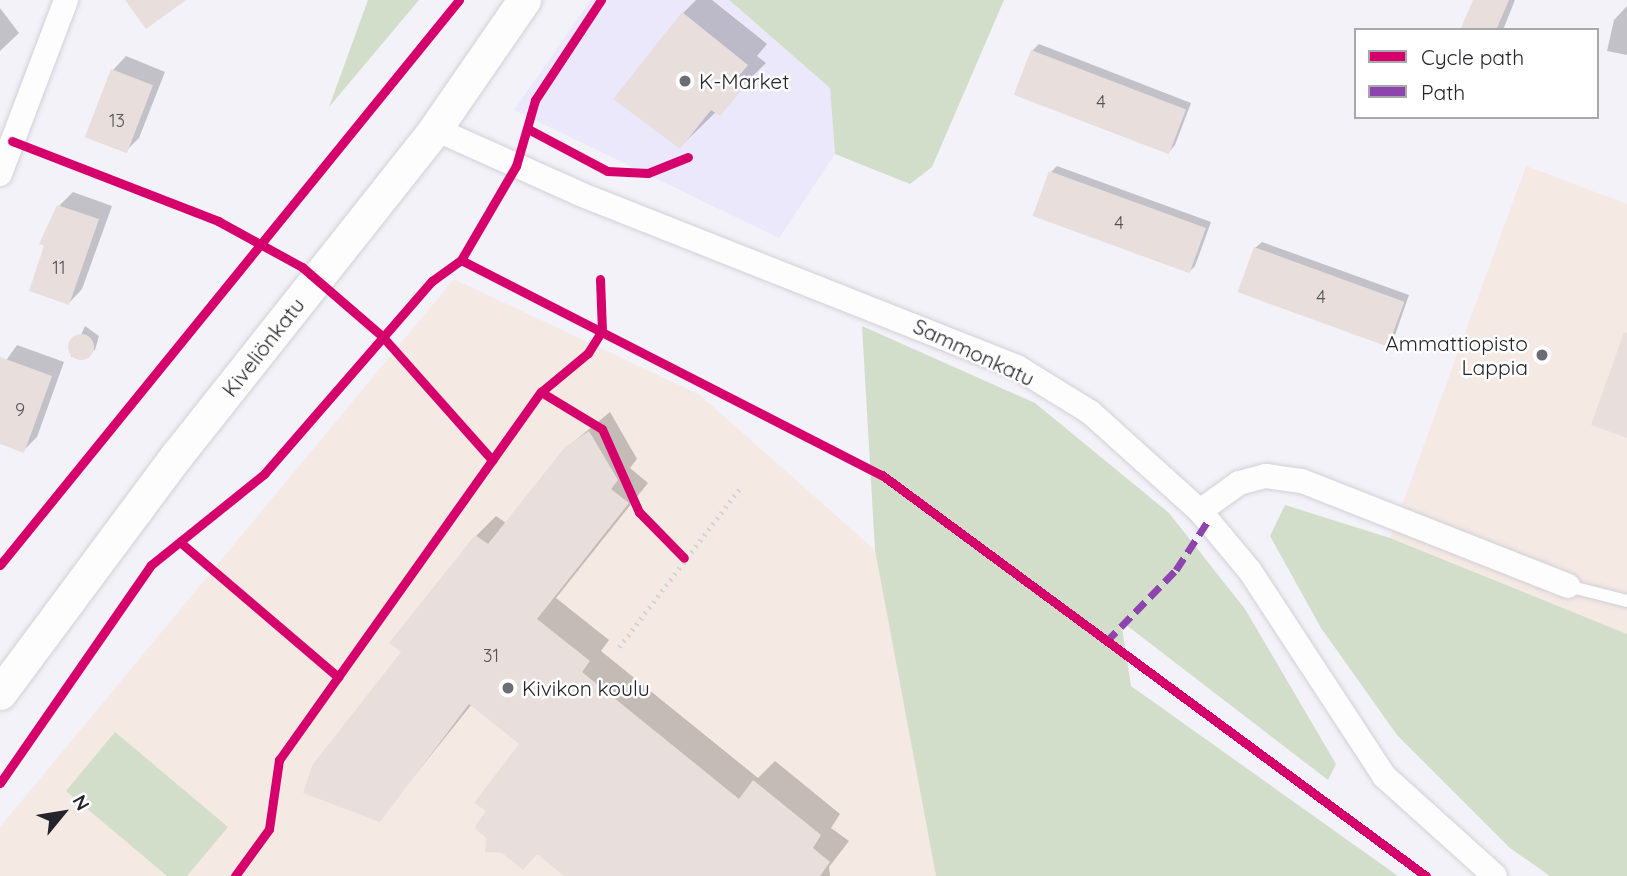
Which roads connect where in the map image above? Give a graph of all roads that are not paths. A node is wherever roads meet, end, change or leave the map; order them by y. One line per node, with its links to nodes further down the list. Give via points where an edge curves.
1 (66, 0): 4 (street)
2 (524, 0): 3 (main road, Kiveliönkatu)
3 (435, 129): 6 (street, Sammonkatu, via 580,194 1017,367 1090,412); 9 (main road, Kiveliönkatu, via 177,455)
4 (5, 146): 5 (street)
5 (0, 174)
6 (1200, 511): 7 (street, via 1252,480 1302,481); 10 (street, Sammonkatu, via 1250,571 1384,776)
7 (1568, 586): 8 (lane)
8 (1627, 601)
9 (0, 693)
10 (1495, 876)

